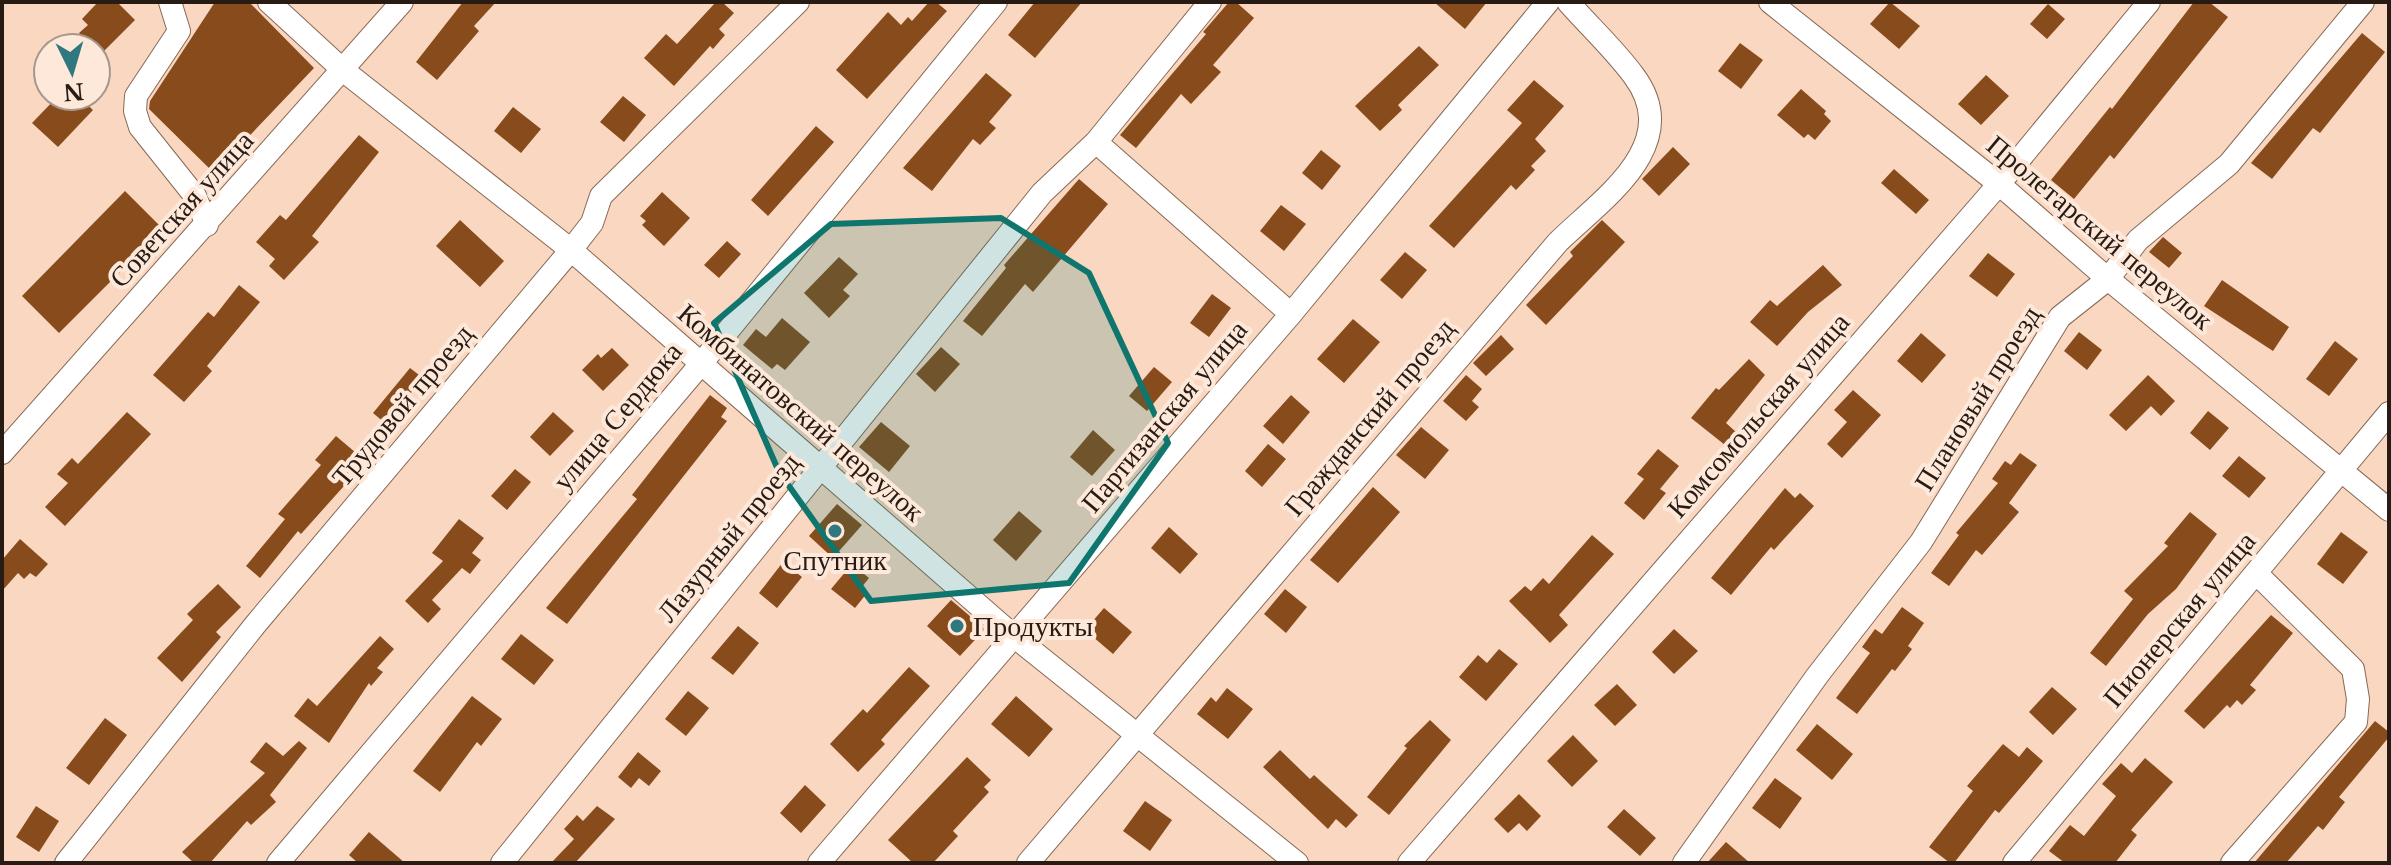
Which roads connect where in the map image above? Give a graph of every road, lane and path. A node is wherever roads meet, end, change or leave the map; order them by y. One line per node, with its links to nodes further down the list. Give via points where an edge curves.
1 (170, 2): 15 (street, via 179,31 136,96 135,111 140,127 195,196)
2 (269, 2): 12 (street, Комбинатовский переулок)
3 (402, 2): 12 (street, Советская улица)
4 (798, 2): 16 (street, Трудовой проезд, via 601,196 592,223)
5 (996, 2): 19 (street, улица Сердюка)
6 (1210, 2): 13 (street, Лазурный проезд)
7 (1548, 2): 18 (street, Партизанская улица)
8 (1568, 2): 27 (street, Гражданский проезд, via 1636,79 1649,111 1650,136 1631,172 1558,242)
9 (1770, 2): 14 (street, Пролетарский переулок)
10 (2149, 2): 14 (street, Комсомольская улица)
11 (2363, 2): 17 (street, Плановый проезд, via 2229,164 2138,240)
12 (344, 71): 15 (street, Советская улица); 16 (street, Комбинатовский переулок)
13 (1096, 142): 18 (street); 22 (street, Лазурный проезд, via 1042,193)
14 (1999, 184): 17 (street, Пролетарский переулок); 34 (street, Комсомольская улица)
15 (207, 225): 21 (street, Советская улица)
16 (571, 250): 19 (street, Комбинатовский переулок); 28 (street, Трудовой проезд, via 255,625)
17 (2108, 279): 23 (street, Пролетарский переулок); 35 (street, Плановый проезд, via 2060,317 1921,542 1817,676)
18 (1291, 314): 26 (street, Партизанская улица)
19 (700, 365): 22 (street, Комбинатовский переулок); 29 (street, улица Сердюка)
20 (2389, 413): 23 (street, Пионерская улица)
21 (2, 453)
22 (821, 470): 26 (street, Комбинатовский переулок); 30 (street, Лазурный проезд)
23 (2341, 472): 24 (street, Пролетарский переулок); 25 (street, Пионерская улица)
24 (2389, 510)
25 (2257, 574): 36 (street, Пионерская улица); 37 (street, via 2353,669 2356,722)
26 (1015, 637): 27 (street, Комбинатовский переулок); 31 (street, Партизанская улица)
27 (1139, 735): 32 (street, Гражданский проезд); 33 (street, Комбинатовский переулок)
28 (66, 863)
29 (278, 863)
30 (502, 863)
31 (819, 863)
32 (1028, 863)
33 (1297, 863)
34 (1409, 863)
35 (1684, 863)
36 (2014, 863)
37 (2232, 863)

